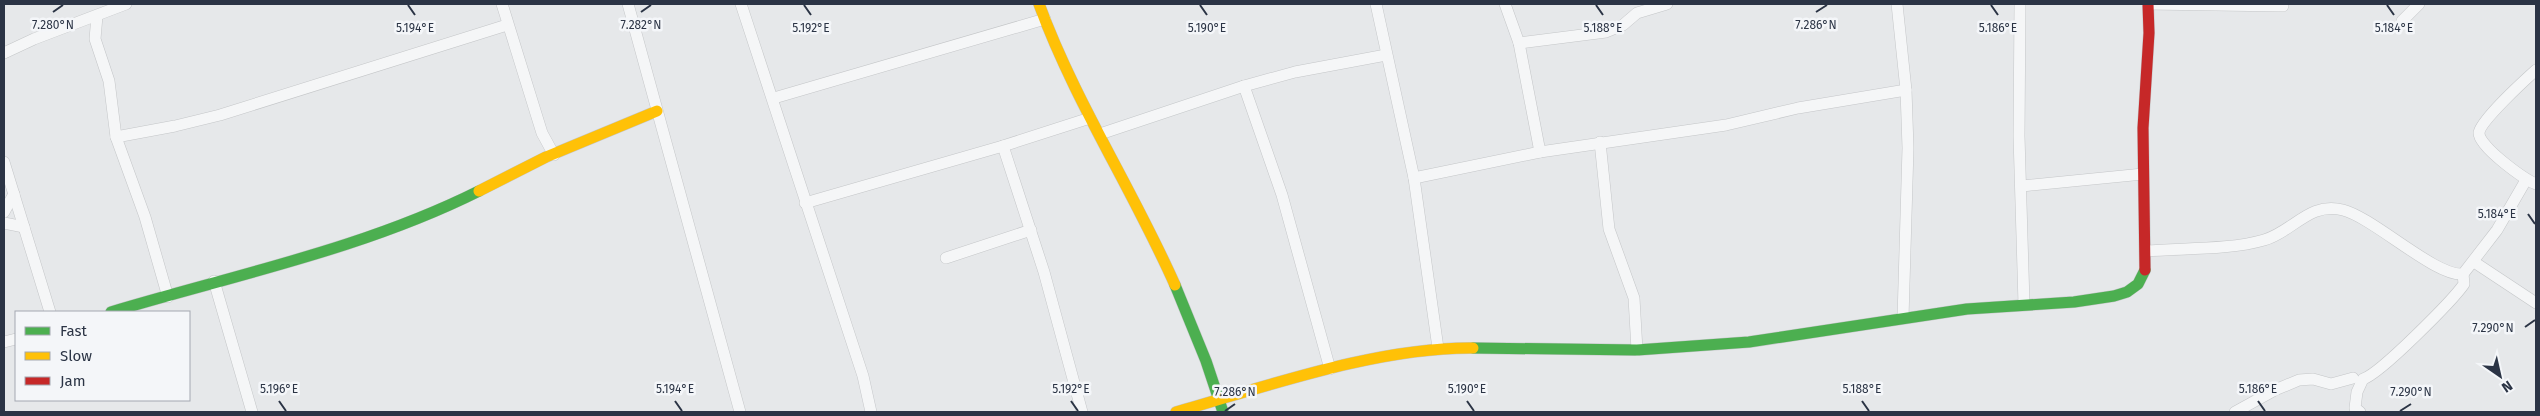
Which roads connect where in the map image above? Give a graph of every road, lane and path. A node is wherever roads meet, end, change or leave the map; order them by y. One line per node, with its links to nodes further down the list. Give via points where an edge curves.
1 (126, 4): 15 (street)
2 (502, 4): 18 (street)
3 (628, 4): 26 (street)
4 (741, 4): 25 (street)
5 (1042, 4): 16 (street)
6 (1376, 4): 21 (street)
7 (1505, 4): 19 (street)
8 (1667, 4): 14 (street)
9 (1897, 4): 24 (street)
10 (2020, 4): 38 (street)
11 (2148, 4): 13 (street); 35 (street)
12 (2419, 4): 17 (street)
13 (2283, 6)
14 (1637, 8): 19 (street, via 1623,25 1606,32)
15 (97, 16): 20 (street, via 34,38); 29 (street, via 96,39 109,81)
16 (1045, 19): 25 (street); 27 (street)
17 (2402, 21)
18 (507, 25): 29 (street, via 220,115); 33 (street, via 542,134)
19 (1519, 43): 32 (street)
20 (4, 53)
21 (1386, 55): 23 (street, via 1295,72); 36 (street)
22 (2536, 70): 37 (street, via 2502,103 2479,134 2492,152)
23 (1244, 86): 28 (street); 58 (street, via 1282,195)
24 (1906, 90): 30 (street, via 1798,108 1726,125); 55 (street, via 1908,148)
25 (774, 98): 40 (street)
26 (657, 111): 33 (street); 62 (street)
27 (1090, 118): 28 (street); 31 (street)
28 (1100, 134): 60 (street, via 1141,212 1179,297)
29 (116, 137): 50 (street, via 145,216)
30 (1600, 142): 32 (street); 57 (street, via 1610,229 1634,298)
31 (1004, 146): 40 (street); 44 (street)
32 (1540, 152): 36 (street)
33 (554, 155): 49 (street, via 382,232 310,256)
34 (4, 162): 39 (street)
35 (2143, 174): 38 (street); 45 (street)
36 (1414, 178): 56 (street)
37 (2531, 182): 47 (street)
38 (2022, 186): 52 (street)
39 (14, 194): 41 (street); 43 (street)
40 (805, 203): 63 (street, via 863,376)
41 (4, 212)
42 (4, 223): 43 (street)
43 (24, 227): 53 (street)
44 (1031, 230): 46 (street); 64 (street)
45 (2146, 251): 48 (street, via 2265,240 2306,214 2326,208 2355,213 2432,263 2457,275); 52 (street, via 2143,277 2127,292 2094,300)
46 (946, 258)
47 (2474, 262): 48 (street); 51 (street)
48 (2463, 274): 68 (street, via 2464,284 2454,298 2388,361 2363,379 2354,408)
49 (214, 281): 50 (street); 61 (street)
50 (168, 297): 54 (street)
51 (2536, 303)
52 (2024, 304): 55 (street)
53 (50, 311)
54 (115, 311)
55 (1904, 318): 57 (street, via 1750,342)
56 (1438, 348): 57 (street); 58 (street)
57 (1637, 350)
58 (1330, 369): 60 (street)
59 (2353, 378): 67 (street, via 2331,384 2312,378 2299,380)
60 (1219, 400): 65 (street); 66 (street)
61 (252, 412)
62 (740, 412)
63 (871, 412)
64 (1082, 412)
65 (1176, 412)
66 (1222, 412)
67 (2235, 412)
68 (2360, 412)

